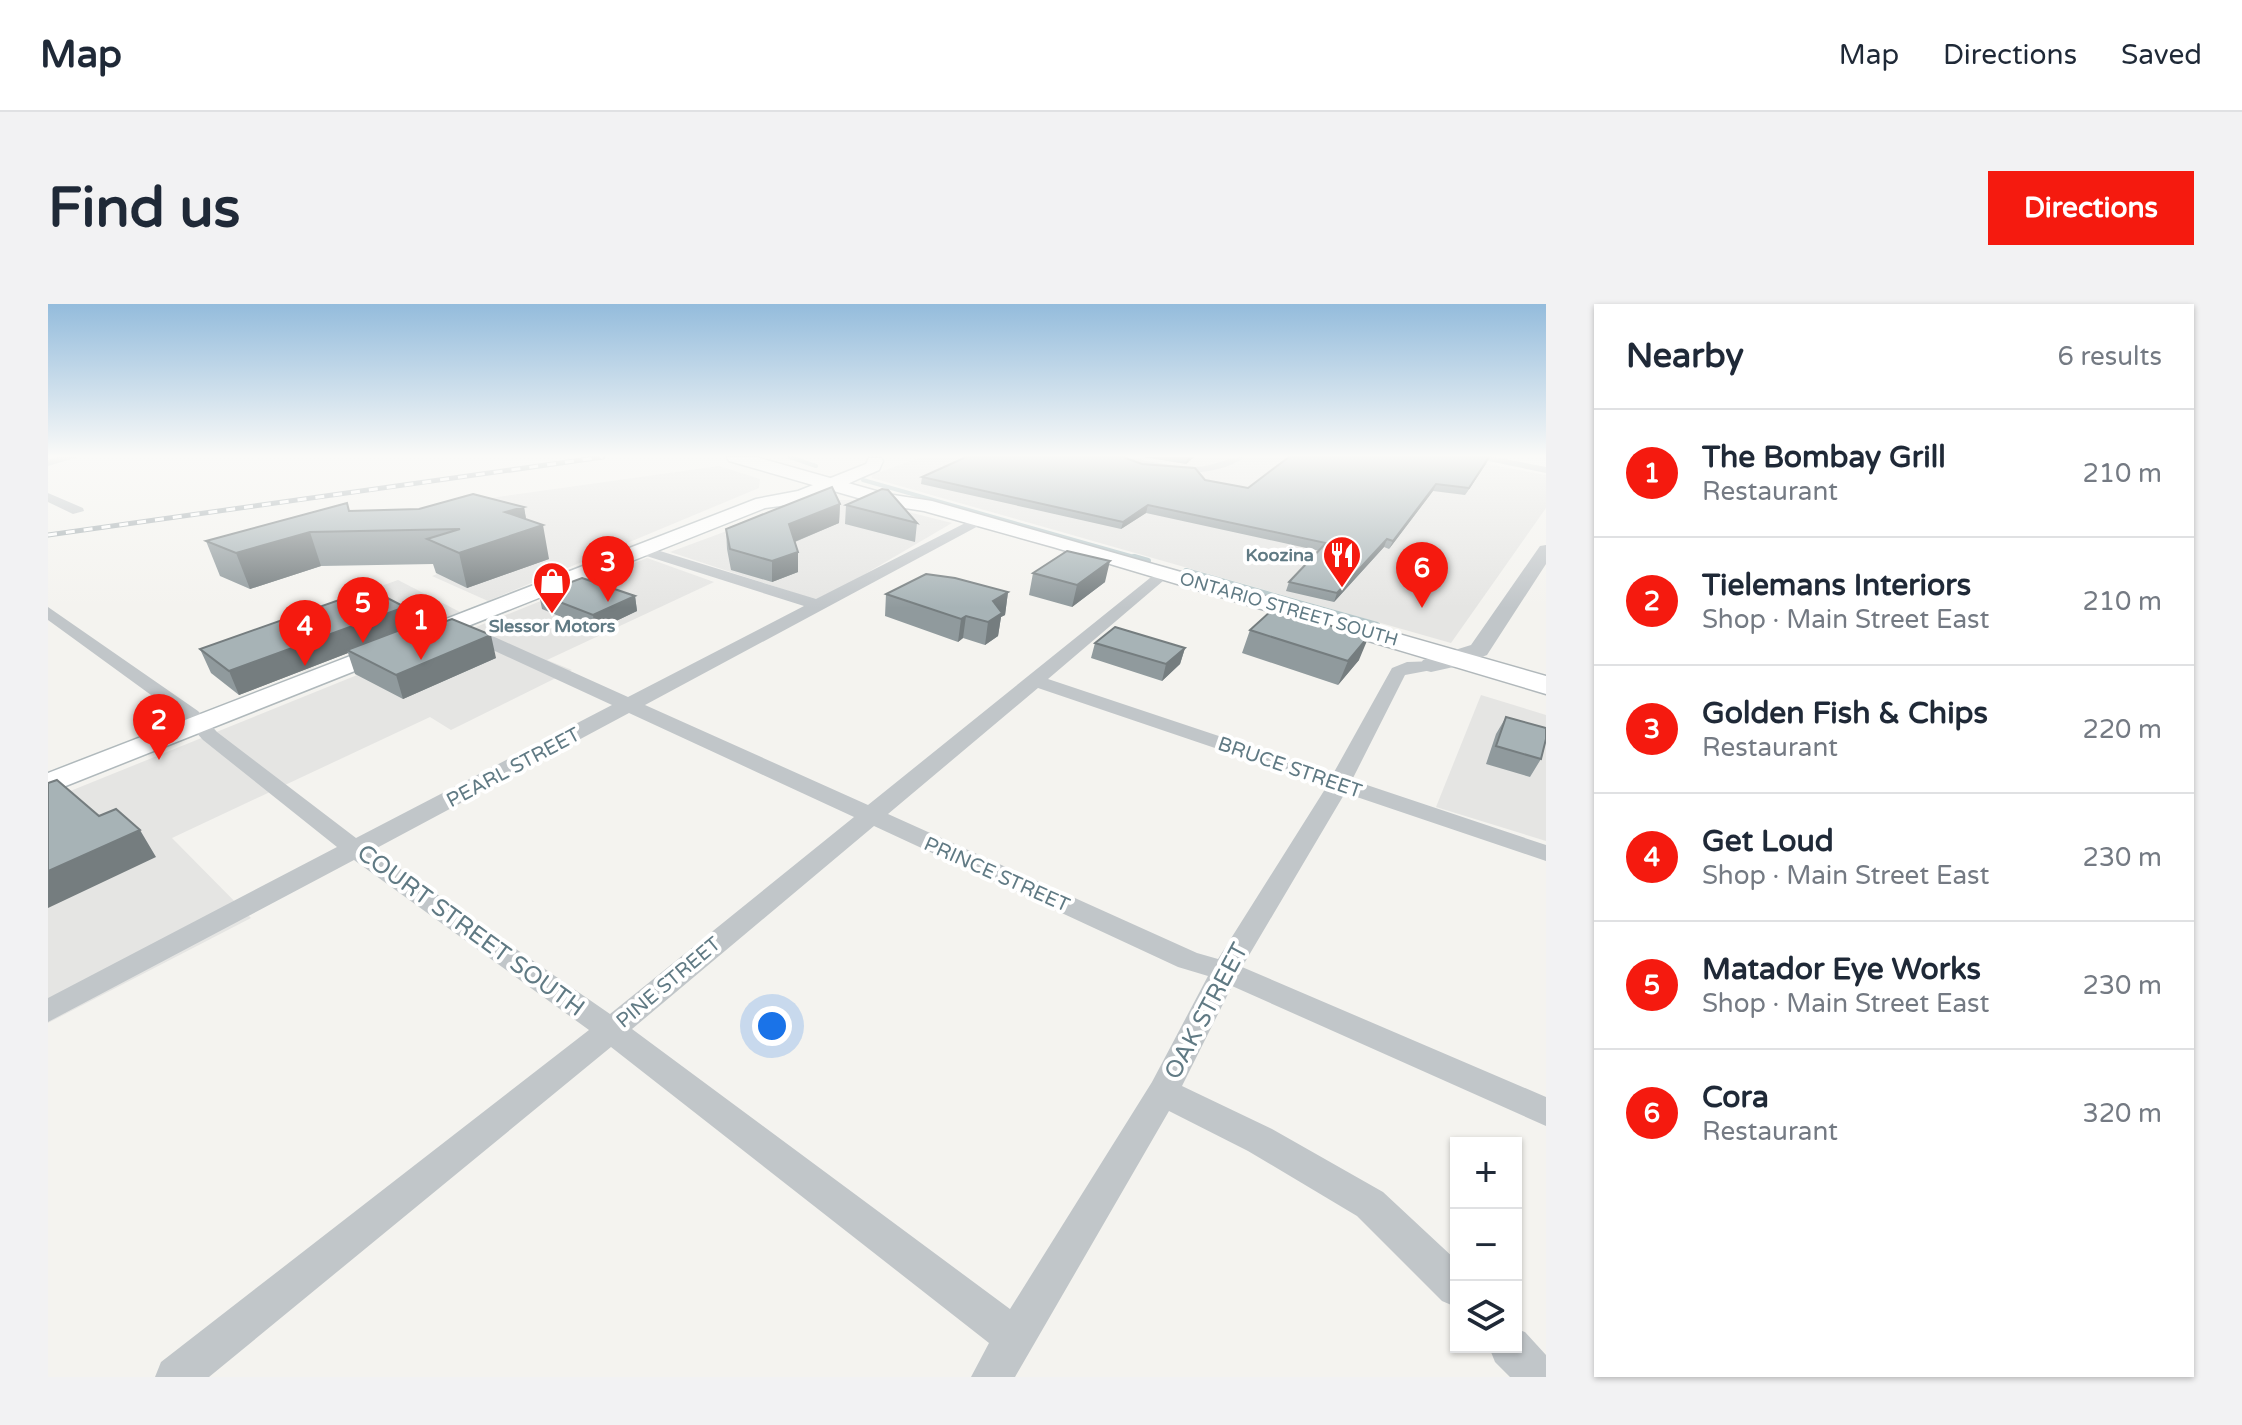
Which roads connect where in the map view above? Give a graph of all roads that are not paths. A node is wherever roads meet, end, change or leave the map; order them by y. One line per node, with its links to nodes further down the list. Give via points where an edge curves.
1 (70, 507): 4 (street)
2 (753, 507): 7 (main road)
3 (932, 507): 5 (main road, ONTARIO STREET SOUTH)
4 (78, 511)
5 (977, 521): 6 (main road, ONTARIO STREET SOUTH); 10 (street, PEARL STREET)
6 (1032, 536): 9 (main road, ONTARIO STREET SOUTH, via 1048,548); 13 (main road, ONTARIO STREET SOUTH)
7 (642, 550): 10 (street); 12 (main road)
8 (1546, 550): 13 (street, via 1479,650)
9 (1155, 581): 13 (main road, ONTARIO STREET SOUTH); 14 (street, PINE STREET)
10 (821, 606): 17 (street, PEARL STREET)
11 (48, 612): 18 (street, COURT STREET SOUTH)
12 (453, 625): 17 (street, PRINCE STREET); 18 (main road)
13 (1445, 662): 15 (main road, ONTARIO STREET SOUTH); 16 (main road, ONTARIO STREET SOUTH); 20 (street, OAK STREET, via 1398,672)
14 (1034, 680): 20 (street, BRUCE STREET); 21 (street, PINE STREET)
15 (1546, 685)
16 (1546, 699)
17 (632, 704): 21 (street, PRINCE STREET); 22 (street, PEARL STREET)
18 (201, 723): 19 (main road); 22 (street, COURT STREET SOUTH, via 210,736)
19 (48, 784)
20 (1339, 784): 23 (street, BRUCE STREET); 24 (street, OAK STREET)
21 (868, 816): 24 (street, PRINCE STREET, via 1188,960); 26 (street, PINE STREET)
22 (356, 850): 25 (street, PEARL STREET); 26 (street, COURT STREET SOUTH)
23 (1546, 853)
24 (1225, 971): 27 (street, OAK STREET); 28 (street, PRINCE STREET)
25 (48, 1011)
26 (611, 1030): 30 (street, COURT STREET SOUTH); 32 (street, PINE STREET)
27 (1163, 1092): 29 (street, via 1370,1204); 30 (street, OAK STREET)
28 (1546, 1112)
29 (1450, 1281)
30 (1014, 1337): 33 (street, OAK STREET)
31 (1516, 1353): 34 (street)
32 (176, 1377)
33 (992, 1377)
34 (1538, 1377)

